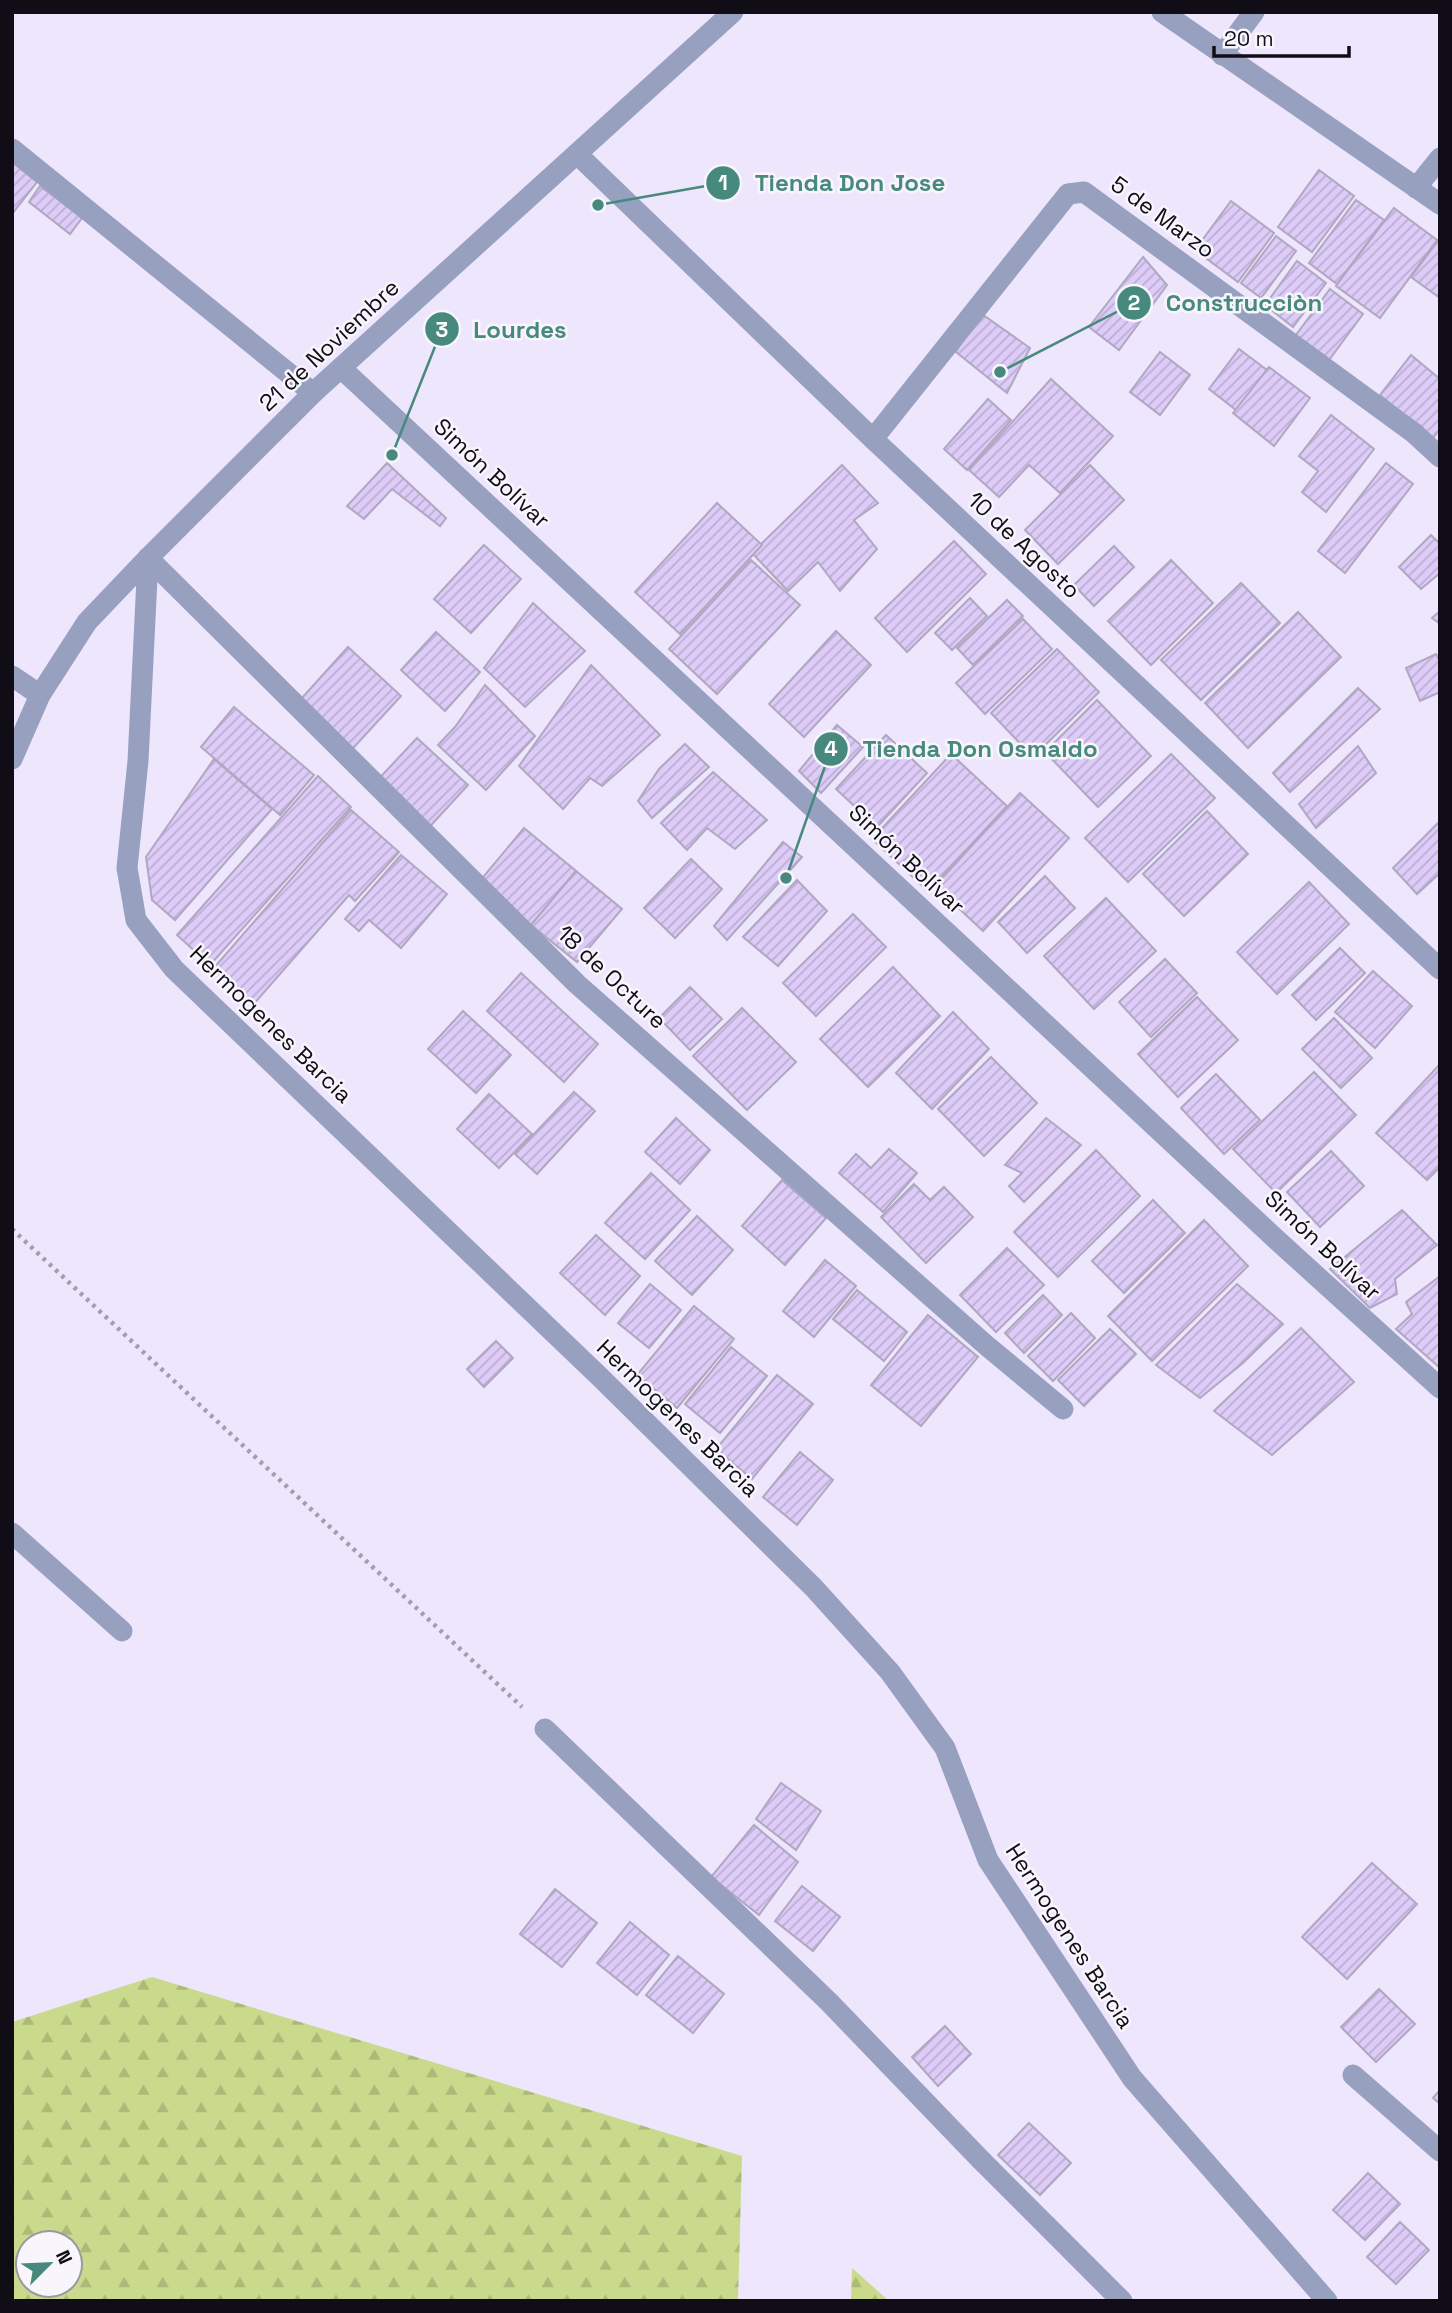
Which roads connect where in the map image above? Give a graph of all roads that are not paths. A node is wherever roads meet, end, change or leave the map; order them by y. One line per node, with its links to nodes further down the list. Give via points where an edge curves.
1 (733, 12): 6 (street, 21 de Noviembre)
2 (1162, 12): 4 (street)
3 (1254, 12): 4 (street)
4 (1222, 55): 8 (street)
5 (12, 149): 11 (street)
6 (577, 154): 10 (street, 21 de Noviembre); 12 (street, 10 de Agosto)
7 (1440, 158): 8 (street)
8 (1416, 188): 9 (street)
9 (1440, 204)
10 (341, 368): 11 (street, 21 de Noviembre); 19 (street, Simón Bolívar)
11 (313, 393): 14 (street, 21 de Noviembre)
12 (873, 439): 13 (street, 5 de Marzo, via 1068,194 1084,192 1414,433); 18 (street, 10 de Agosto)
13 (1440, 457)
14 (148, 558): 16 (street, 21 de Noviembre, via 87,622); 20 (street, 18 de Octure, via 577,984); 27 (street, Hermogenes Barcia, via 138,761 127,868 136,920 174,969 601,1378 814,1588 890,1672 944,1748 988,1860 1132,2078)
15 (12, 676): 16 (street)
16 (40, 695): 17 (street, 21 de Noviembre)
17 (12, 759)
18 (1440, 969)
19 (1440, 1388)
20 (1063, 1409)
21 (12, 1533): 22 (street)
22 (122, 1631)
23 (545, 1730): 26 (street, via 829,2002)
24 (1353, 2075): 25 (street)
25 (1440, 2151)
26 (1122, 2301)
27 (1327, 2301)

